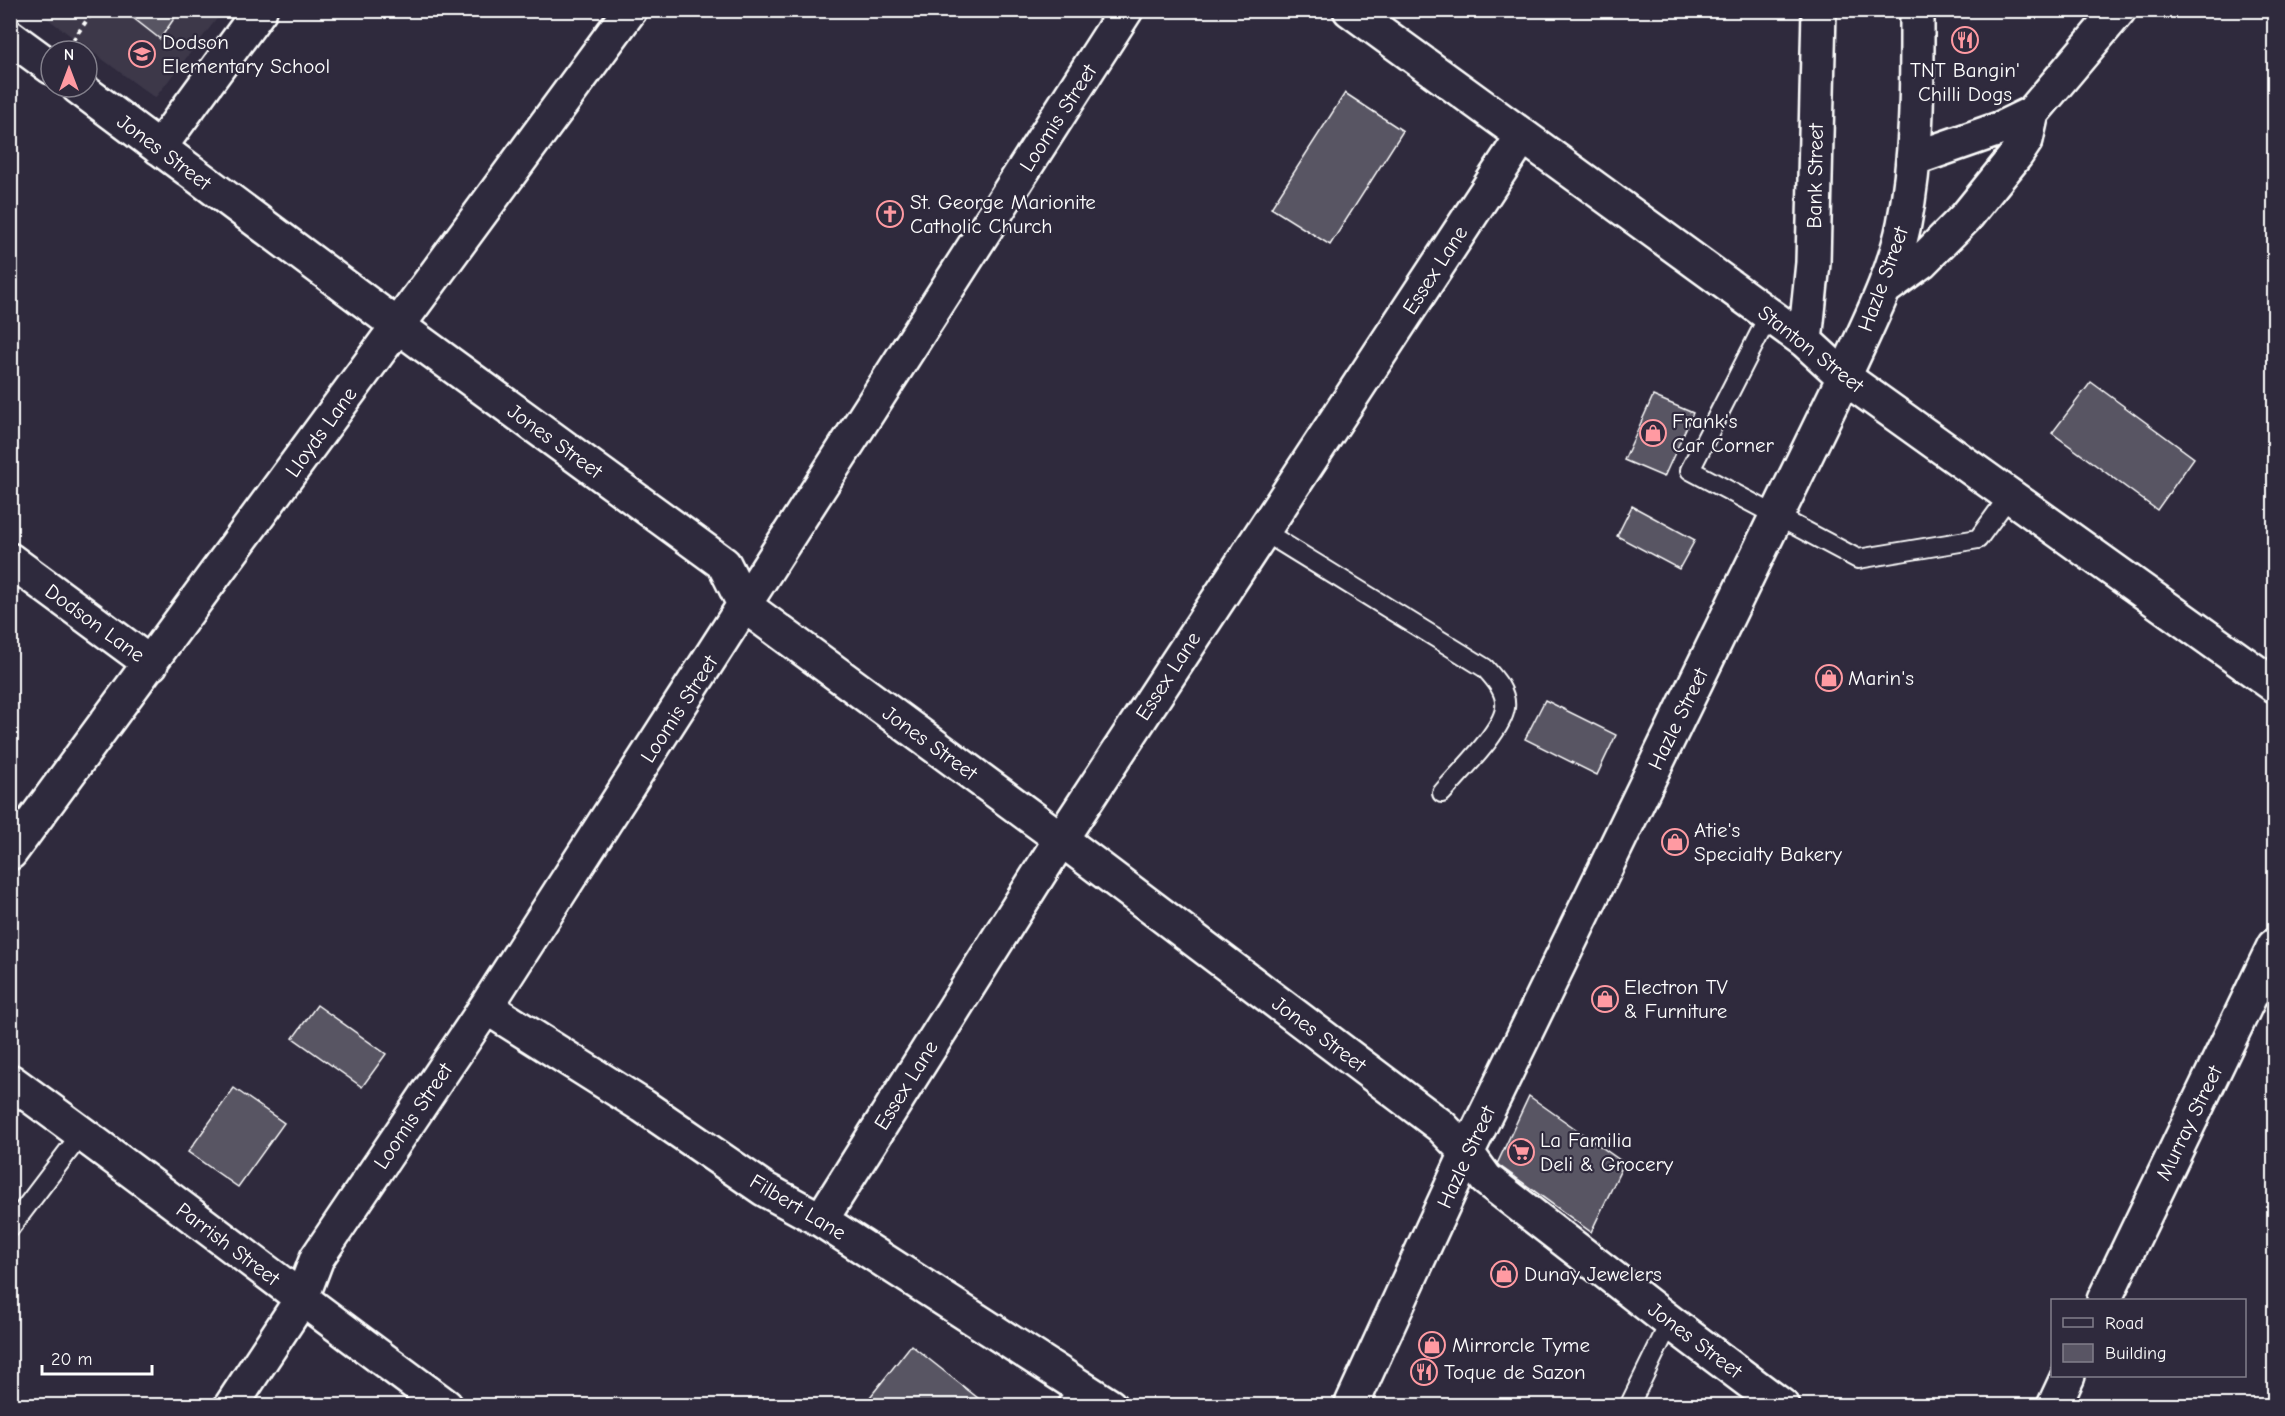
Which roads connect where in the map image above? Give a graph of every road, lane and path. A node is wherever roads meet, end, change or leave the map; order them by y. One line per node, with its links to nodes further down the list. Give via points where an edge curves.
1 (94, 10): 10 (path)
2 (260, 10): 15 (street)
3 (630, 10): 19 (street, Lloyds Lane)
4 (1126, 10): 26 (street, Loomis Street)
5 (1350, 10): 14 (street, Stanton Street)
6 (1819, 10): 20 (street, Bank Street, via 1813,263)
7 (1917, 10): 16 (street, Hazle Street)
8 (2119, 10): 13 (street)
9 (10, 37): 11 (street)
10 (73, 39)
11 (39, 58)
12 (94, 99): 15 (street, Jones Street)
13 (2032, 113): 16 (street, via 1999,129); 17 (street, via 2026,140 2016,156 1966,217 1921,262)
14 (1522, 137): 18 (street, Stanton Street); 24 (street, Essex Lane)
15 (159, 148): 19 (street, Jones Street)
16 (1913, 159): 17 (street, Hazle Street, via 1904,226)
17 (1884, 289): 21 (street, Hazle Street)
18 (1769, 315): 20 (street, Stanton Street); 23 (lane, via 1690,470)
19 (398, 326): 26 (street, Jones Street, via 723,564); 27 (street, Lloyds Lane)
20 (1805, 341): 21 (street, Stanton Street)
21 (1844, 377): 22 (street, Stanton Street); 23 (street, Hazle Street)
22 (2010, 495): 23 (lane, via 1978,539 1858,559); 28 (street, Stanton Street)
23 (1777, 514): 36 (street, Hazle Street)
24 (1263, 531): 29 (lane, via 1485,668 1501,687 1505,708 1497,729); 30 (street, Essex Lane)
25 (10, 560): 27 (street, Dodson Lane)
26 (745, 606): 30 (street, Jones Street); 33 (street, Loomis Street)
27 (151, 664): 31 (street, Lloyds Lane)
28 (2274, 685)
29 (1442, 793)
30 (1061, 839): 36 (street, Jones Street, via 1441,1126); 37 (street, Essex Lane)
31 (10, 853)
32 (2274, 946): 39 (street, Murray Street)
33 (486, 1007): 37 (street, Filbert Lane, via 644,1106 764,1189); 40 (street, Loomis Street, via 317,1258)
34 (10, 1081): 35 (street, Parrish Street)
35 (82, 1133): 38 (lane); 40 (street, Parrish Street)
36 (1467, 1153): 41 (street, Jones Street, via 1486,1179); 47 (street, Hazle Street)
37 (822, 1220): 43 (street, Filbert Lane)
38 (10, 1228)
39 (2104, 1299)
40 (301, 1300): 44 (street, Loomis Street); 45 (street, Parrish Street)
41 (1670, 1322): 48 (lane); 49 (street, Jones Street)
42 (2068, 1377): 50 (street)
43 (1073, 1396): 46 (street, Filbert Lane)
44 (231, 1406)
45 (446, 1406)
46 (1110, 1406)
47 (1351, 1406)
48 (1629, 1406)
49 (1782, 1406)
50 (2054, 1406)

